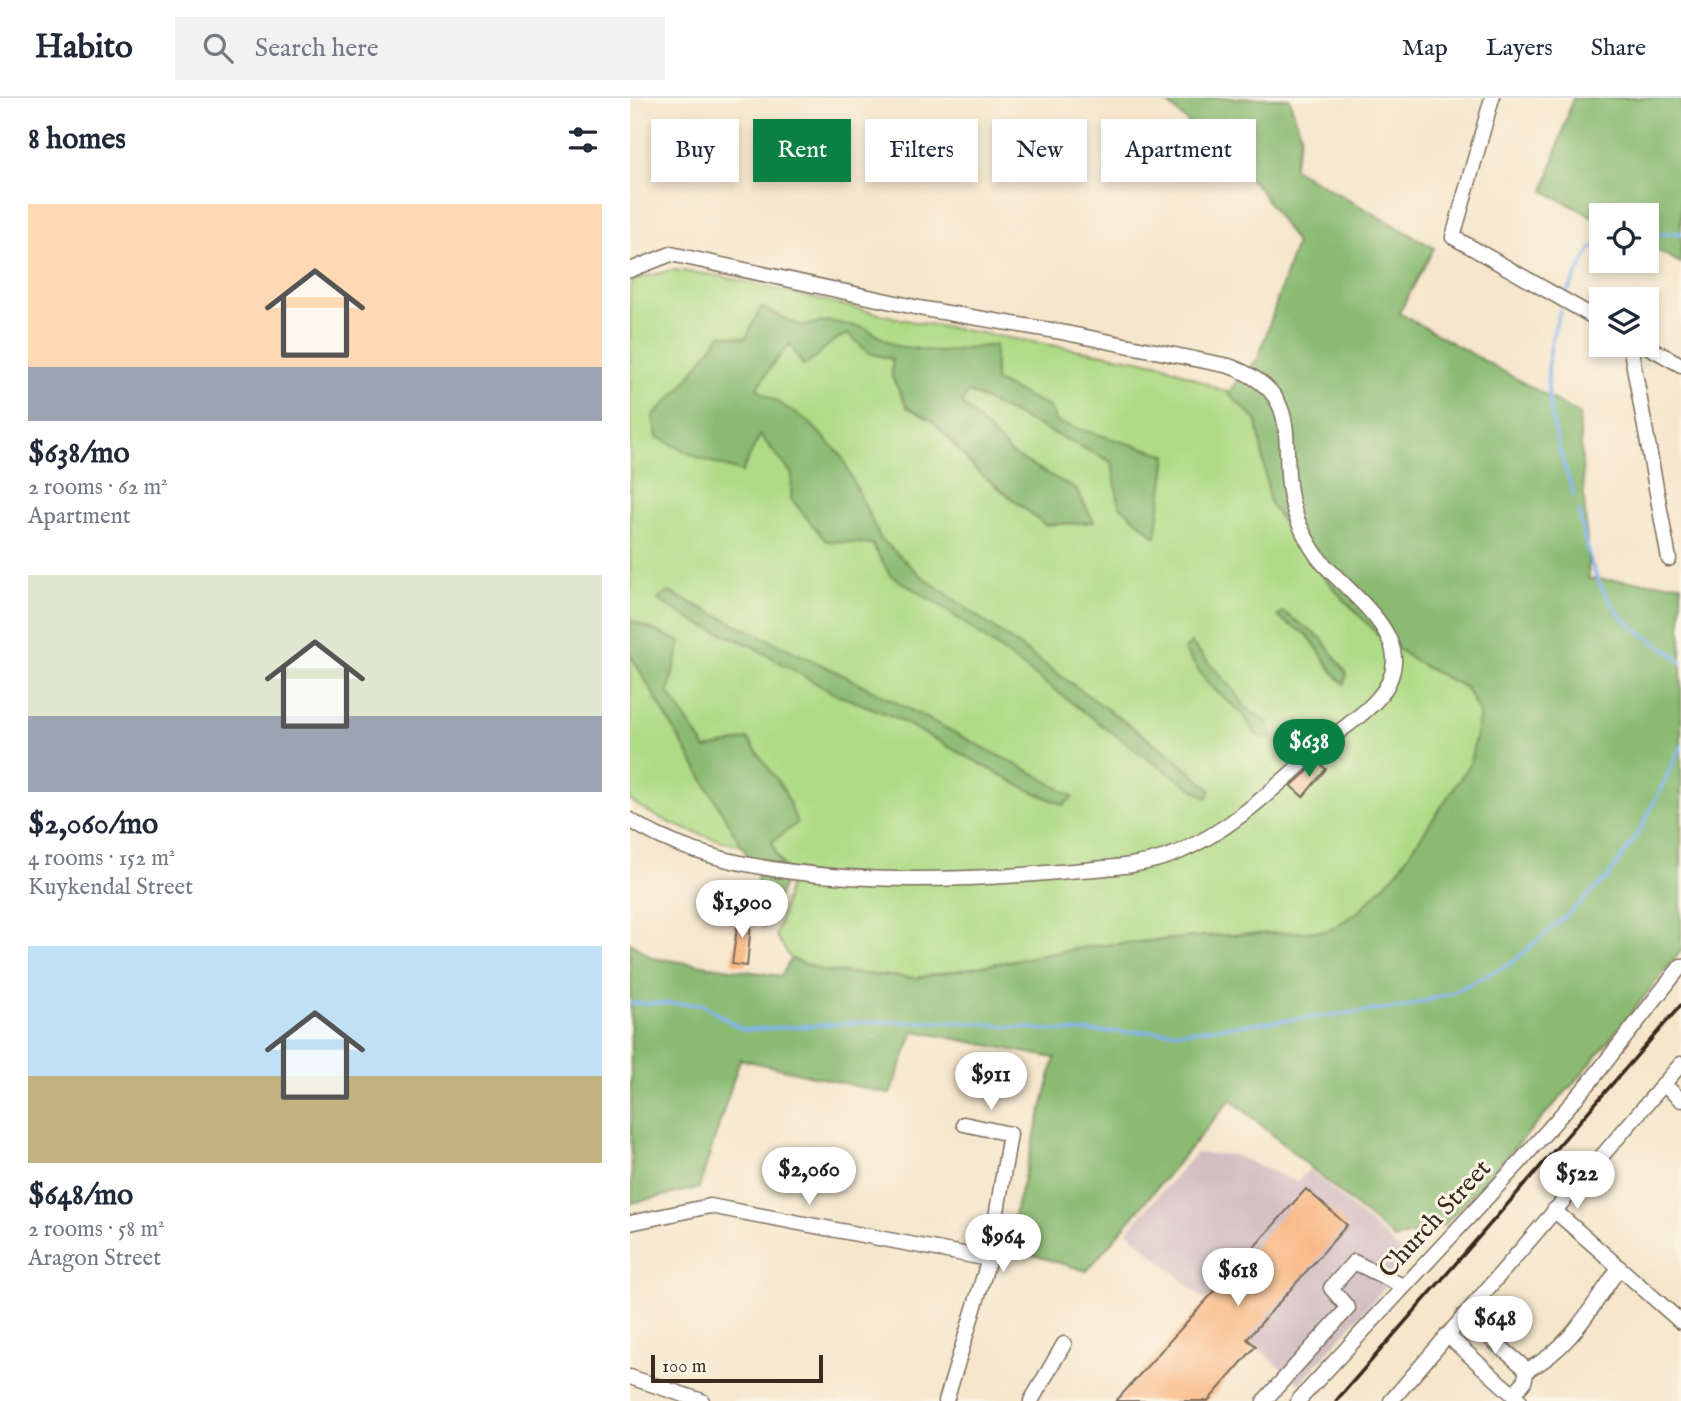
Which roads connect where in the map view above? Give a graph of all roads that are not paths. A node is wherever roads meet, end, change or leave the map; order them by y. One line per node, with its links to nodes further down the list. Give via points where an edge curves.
1 (1492, 98): 3 (street, via 1453,237)
2 (630, 270): 8 (street, via 671,254 924,309 1229,366 1256,376 1278,398 1285,421 1287,482 1296,516 1319,559 1390,638 1394,664 1380,699 1255,806 1180,852 1135,865 916,881 812,873 705,852 669,841)
3 (1589, 314)
4 (1659, 353): 6 (street)
5 (1632, 357): 7 (street)
6 (1681, 365)
7 (1669, 559)
8 (630, 820)
9 (1681, 966): 18 (street, Church Street, via 1590,1082)
10 (1681, 1064): 11 (street)
11 (1663, 1084): 12 (street); 14 (street)
12 (1681, 1100)
13 (964, 1124): 16 (street, via 1010,1134)
14 (1555, 1210): 17 (street); 19 (street)
15 (630, 1223): 16 (street, via 710,1206)
16 (989, 1259): 27 (street)
17 (1619, 1268): 20 (street); 23 (street, via 1563,1345)
18 (1403, 1286): 29 (street, via 1354,1262 1331,1288 1349,1308); 30 (street, Church Street)
19 (1464, 1315): 21 (street); 23 (street)
20 (1681, 1322)
21 (1447, 1335): 25 (street); 31 (street)
22 (1064, 1343): 28 (street)
23 (1527, 1370): 25 (street)
24 (630, 1377): 26 (street)
25 (1517, 1398)
26 (702, 1401)
27 (946, 1401)
28 (1031, 1401)
29 (1265, 1401)
30 (1298, 1401)
31 (1391, 1401)

